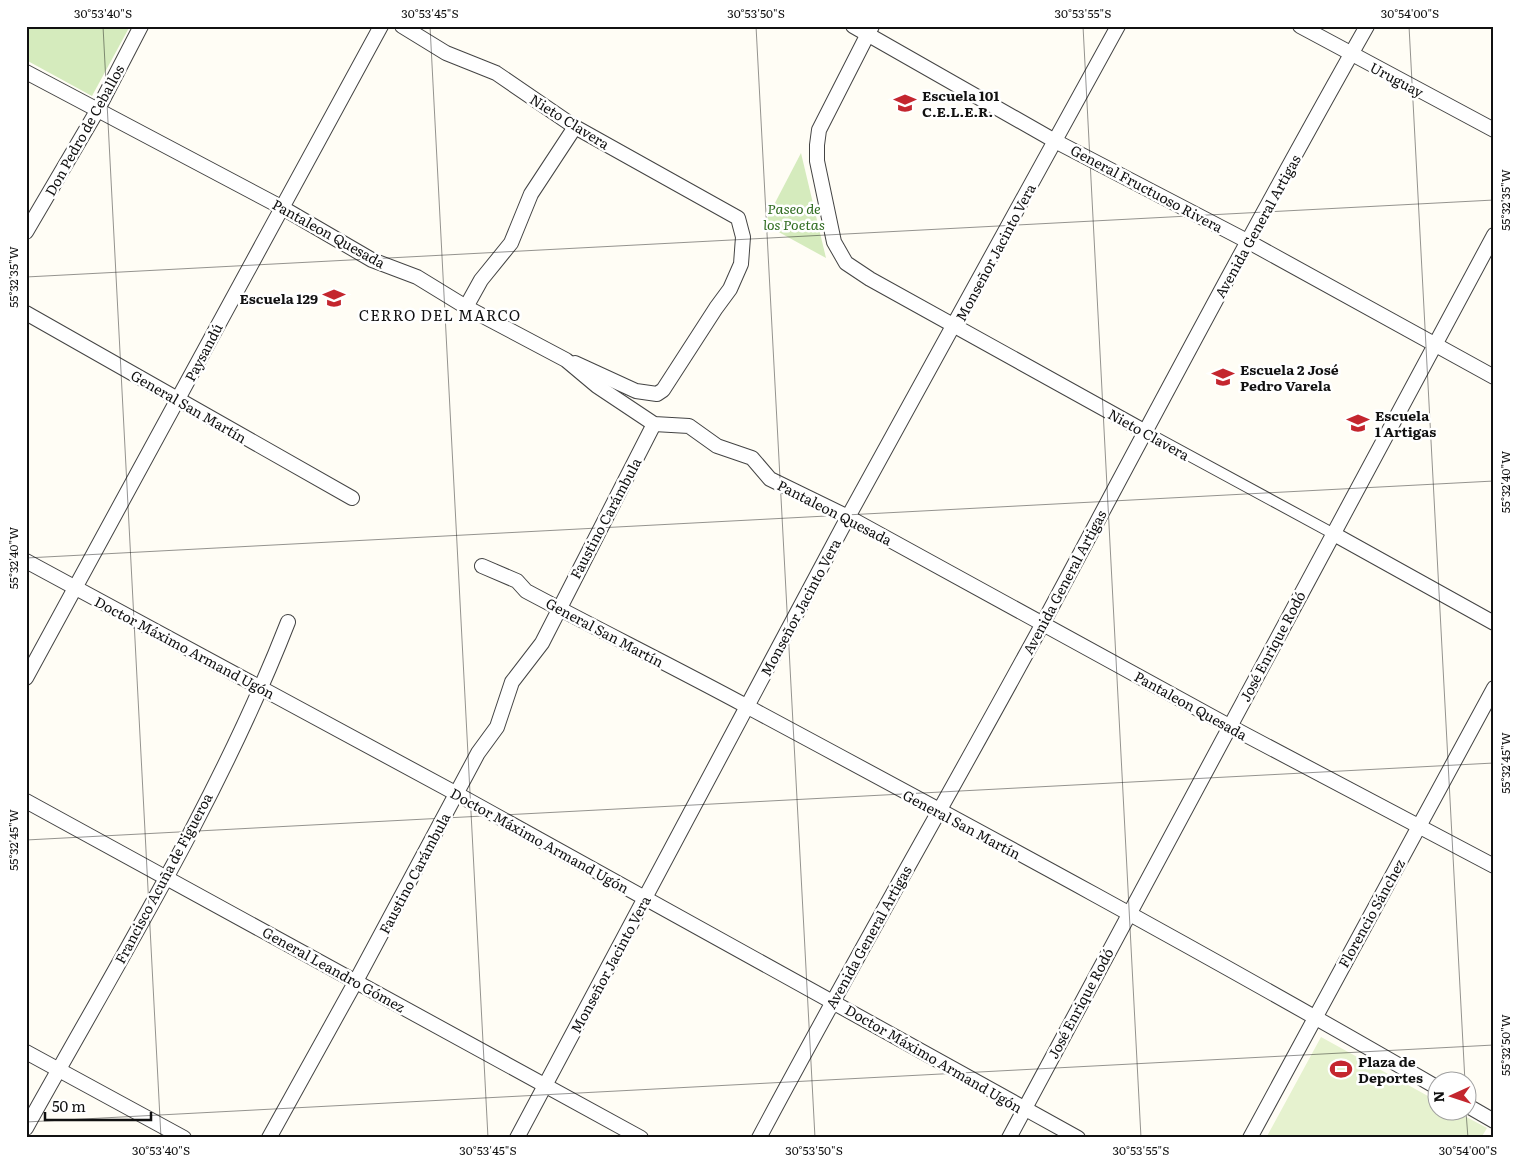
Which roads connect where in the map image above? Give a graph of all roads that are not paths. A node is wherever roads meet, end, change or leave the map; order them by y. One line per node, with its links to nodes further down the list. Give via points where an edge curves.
1 (141, 26): 11 (street, Don Pedro de Ceballos)
2 (381, 26): 15 (street, Paysandú)
3 (402, 26): 12 (street, Nieto Clavera, via 446,53 496,73)
4 (853, 26): 8 (street, General Fructuoso Rivera)
5 (1118, 26): 14 (street, Monseñor Jacinto Vera)
6 (1300, 26): 9 (street, Uruguay)
7 (1367, 26): 9 (street, Avenida General Artigas)
8 (870, 30): 14 (street, General Fructuoso Rivera); 21 (street, Nieto Clavera, via 819,130 817,161 829,222 840,256 852,268)
9 (1351, 54): 13 (street, Uruguay); 18 (street, Avenida General Artigas)
10 (26, 72): 11 (street, Pantaleon Quesada)
11 (97, 111): 15 (street, Pantaleon Quesada); 16 (street, Don Pedro de Ceballos)
12 (575, 127): 19 (street, via 531,194 511,243 481,280); 23 (street, Nieto Clavera, via 738,218 743,237 741,264 730,289 663,390 647,394)
13 (1494, 130)
14 (1055, 141): 18 (street, General Fructuoso Rivera); 21 (street, Monseñor Jacinto Vera)
15 (281, 207): 19 (street, Pantaleon Quesada, via 372,260 417,277); 25 (street, Paysandú)
16 (26, 232)
17 (1494, 235): 22 (street, José Enrique Rodó)
18 (1249, 242): 22 (street, General Fructuoso Rivera); 27 (street, Avenida General Artigas)
19 (466, 307): 23 (street, Pantaleon Quesada)
20 (26, 313): 25 (street, General San Martín)
21 (955, 326): 27 (street, Nieto Clavera); 29 (street, Monseñor Jacinto Vera)
22 (1435, 345): 24 (street, General Fructuoso Rivera); 30 (street, José Enrique Rodó)
23 (566, 360): 26 (street, Pantaleon Quesada, via 597,386)
24 (1494, 377)
25 (178, 399): 28 (street, General San Martín); 33 (street, Paysandú)
26 (654, 424): 29 (street, Pantaleon Quesada, via 689,426 717,446 752,458 770,479); 34 (street, Faustino Carámbula)
27 (1144, 431): 30 (street, Nieto Clavera); 37 (street, Avenida General Artigas)
28 (352, 498)
29 (848, 517): 37 (street, Pantaleon Quesada); 41 (street, Monseñor Jacinto Vera)
30 (1332, 533): 36 (street, Nieto Clavera); 42 (street, José Enrique Rodó)
31 (26, 562): 33 (street, Doctor Máximo Armand Ugón)
32 (482, 566): 34 (street, General San Martín, via 517,581 526,591)
33 (75, 588): 38 (street, Paysandú); 39 (street, Doctor Máximo Armand Ugón)
34 (558, 608): 41 (street, General San Martín); 43 (street, Faustino Carámbula, via 542,643 512,682 497,728 478,753)
35 (288, 622): 39 (street, Francisco Acuña de Figueroa)
36 (1494, 623)
37 (1042, 624): 42 (street, Pantaleon Quesada); 45 (street, Avenida General Artigas)
38 (26, 678)
39 (262, 688): 43 (street, Doctor Máximo Armand Ugón); 48 (street, Francisco Acuña de Figueroa)
40 (1494, 688): 46 (street, Florencio Sánchez)
41 (747, 706): 45 (street, General San Martín); 49 (street, Monseñor Jacinto Vera)
42 (1229, 726): 46 (street, Pantaleon Quesada); 50 (street, José Enrique Rodó)
43 (457, 794): 49 (street, Doctor Máximo Armand Ugón); 51 (street, Faustino Carámbula)
44 (26, 801): 48 (street, General Leandro Gómez)
45 (939, 812): 50 (street, General San Martín); 52 (street, Avenida General Artigas)
46 (1418, 826): 47 (street, Pantaleon Quesada); 53 (street, Florencio Sánchez)
47 (1494, 866)
48 (166, 878): 51 (street, General Leandro Gómez); 55 (street, Francisco Acuña de Figueroa)
49 (644, 898): 52 (street, Doctor Máximo Armand Ugón); 57 (street, Monseñor Jacinto Vera)
50 (1127, 913): 53 (street, General San Martín); 58 (street, José Enrique Rodó)
51 (356, 981): 57 (street, General Leandro Gómez); 63 (street, Faustino Carámbula)
52 (832, 1000): 58 (street, Doctor Máximo Armand Ugón); 66 (street, Avenida General Artigas)
53 (1314, 1016): 56 (street, General San Martín); 69 (street, Florencio Sánchez)
54 (26, 1052): 55 (street)
55 (58, 1069): 61 (street, Francisco Acuña de Figueroa); 62 (street)
56 (1428, 1082)
57 (546, 1086): 64 (street, Monseñor Jacinto Vera); 65 (street, General Leandro Gómez)
58 (1024, 1109): 67 (street, José Enrique Rodó); 68 (street, Doctor Máximo Armand Ugón)
59 (1478, 1112): 60 (street)
60 (1494, 1121)
61 (26, 1128)
62 (184, 1138)
63 (268, 1138)
64 (517, 1138)
65 (641, 1138)
66 (759, 1138)
67 (1009, 1138)
68 (1078, 1138)
69 (1250, 1138)

